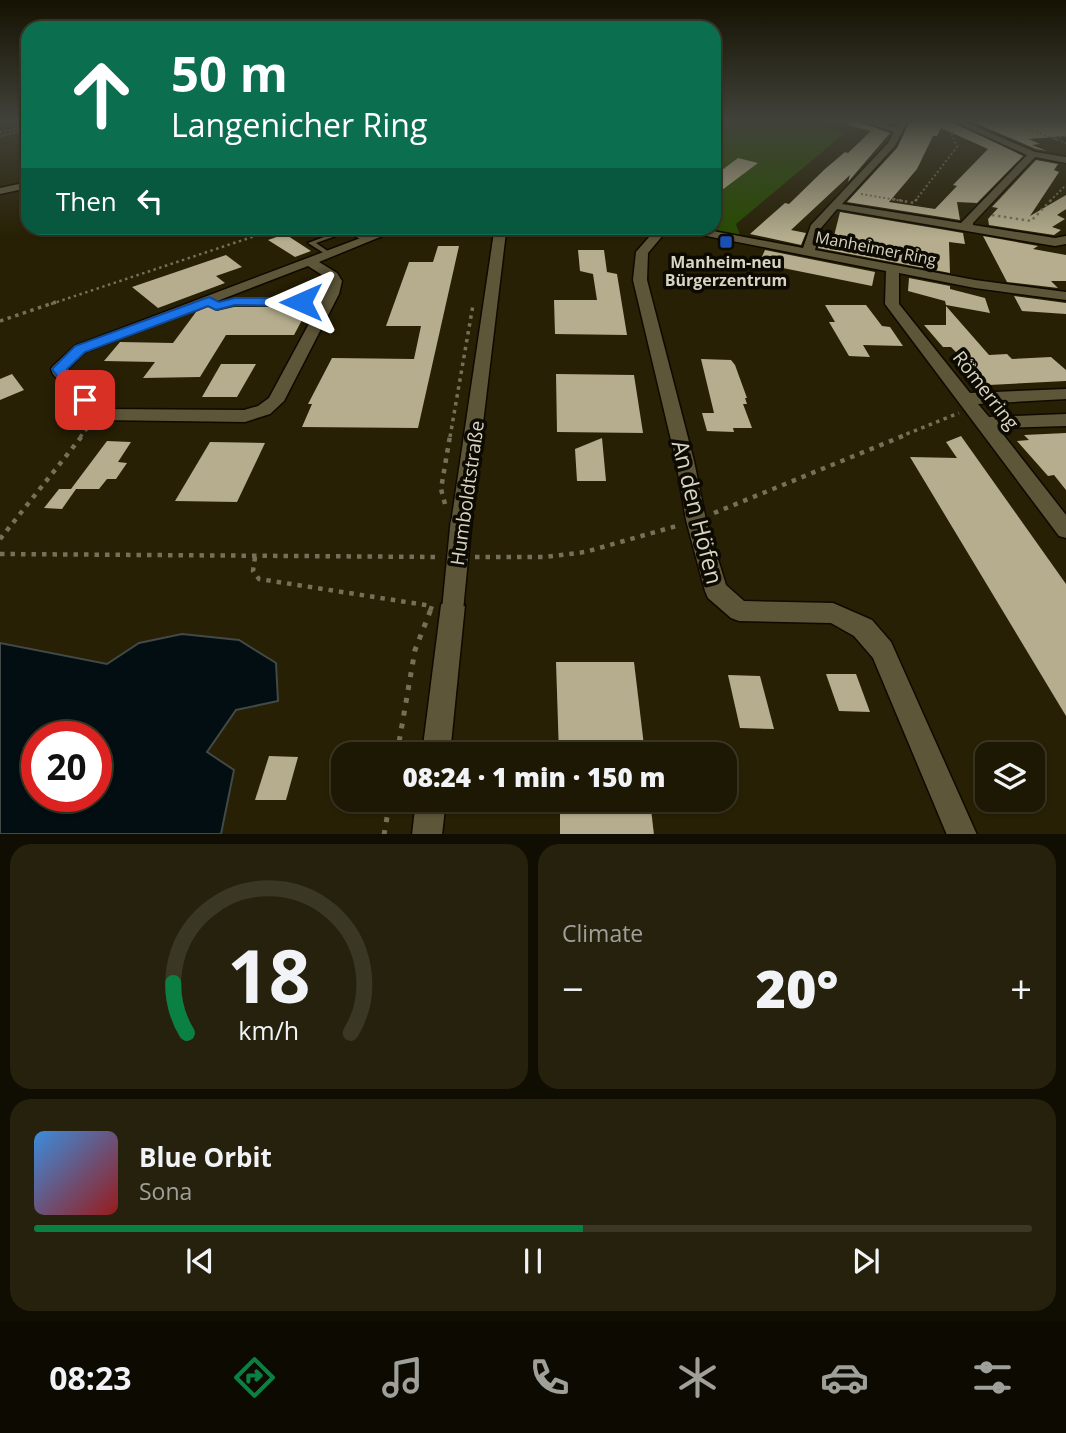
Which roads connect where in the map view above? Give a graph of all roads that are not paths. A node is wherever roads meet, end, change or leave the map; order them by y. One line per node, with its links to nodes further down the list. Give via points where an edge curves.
1 (877, 160): 5 (street)
2 (1027, 160): 6 (street)
3 (21, 186): 4 (street)
4 (0, 191)
5 (836, 205): 6 (street); 15 (street, via 815,227)
6 (967, 226): 14 (street, via 1055,242)
7 (333, 235): 16 (lane, via 311,243)
8 (359, 235): 13 (lane)
9 (378, 235): 13 (street)
10 (498, 235): 26 (street, Humboldtstraße, bridge, via 453,516 453,605)
11 (657, 235): 29 (street, An den Höfen, via 642,252 640,280 716,591 739,611 833,613 863,628 882,650)
12 (717, 235): 15 (street, Manheimer Ring)
13 (366, 240): 16 (street)
14 (1066, 240)
15 (808, 253): 18 (street, Manheimer Ring)
16 (330, 255): 17 (street)
17 (310, 262): 20 (street); 20 (street, via 332,276 332,294 276,401 264,410 245,416 99,414 61,374 59,369 80,349)
18 (893, 269): 19 (street, Manheimer Ring); 23 (street, Römerring, via 892,304)
19 (1066, 296)
20 (209, 301): 21 (lane, via 216,306)
21 (301, 302)
22 (1066, 394): 23 (street)
23 (976, 411): 24 (street); 25 (street, Römerring)
24 (1066, 420)
25 (1066, 530)
26 (437, 742)
27 (430, 812): 28 (street)
28 (427, 834)
29 (962, 834)

